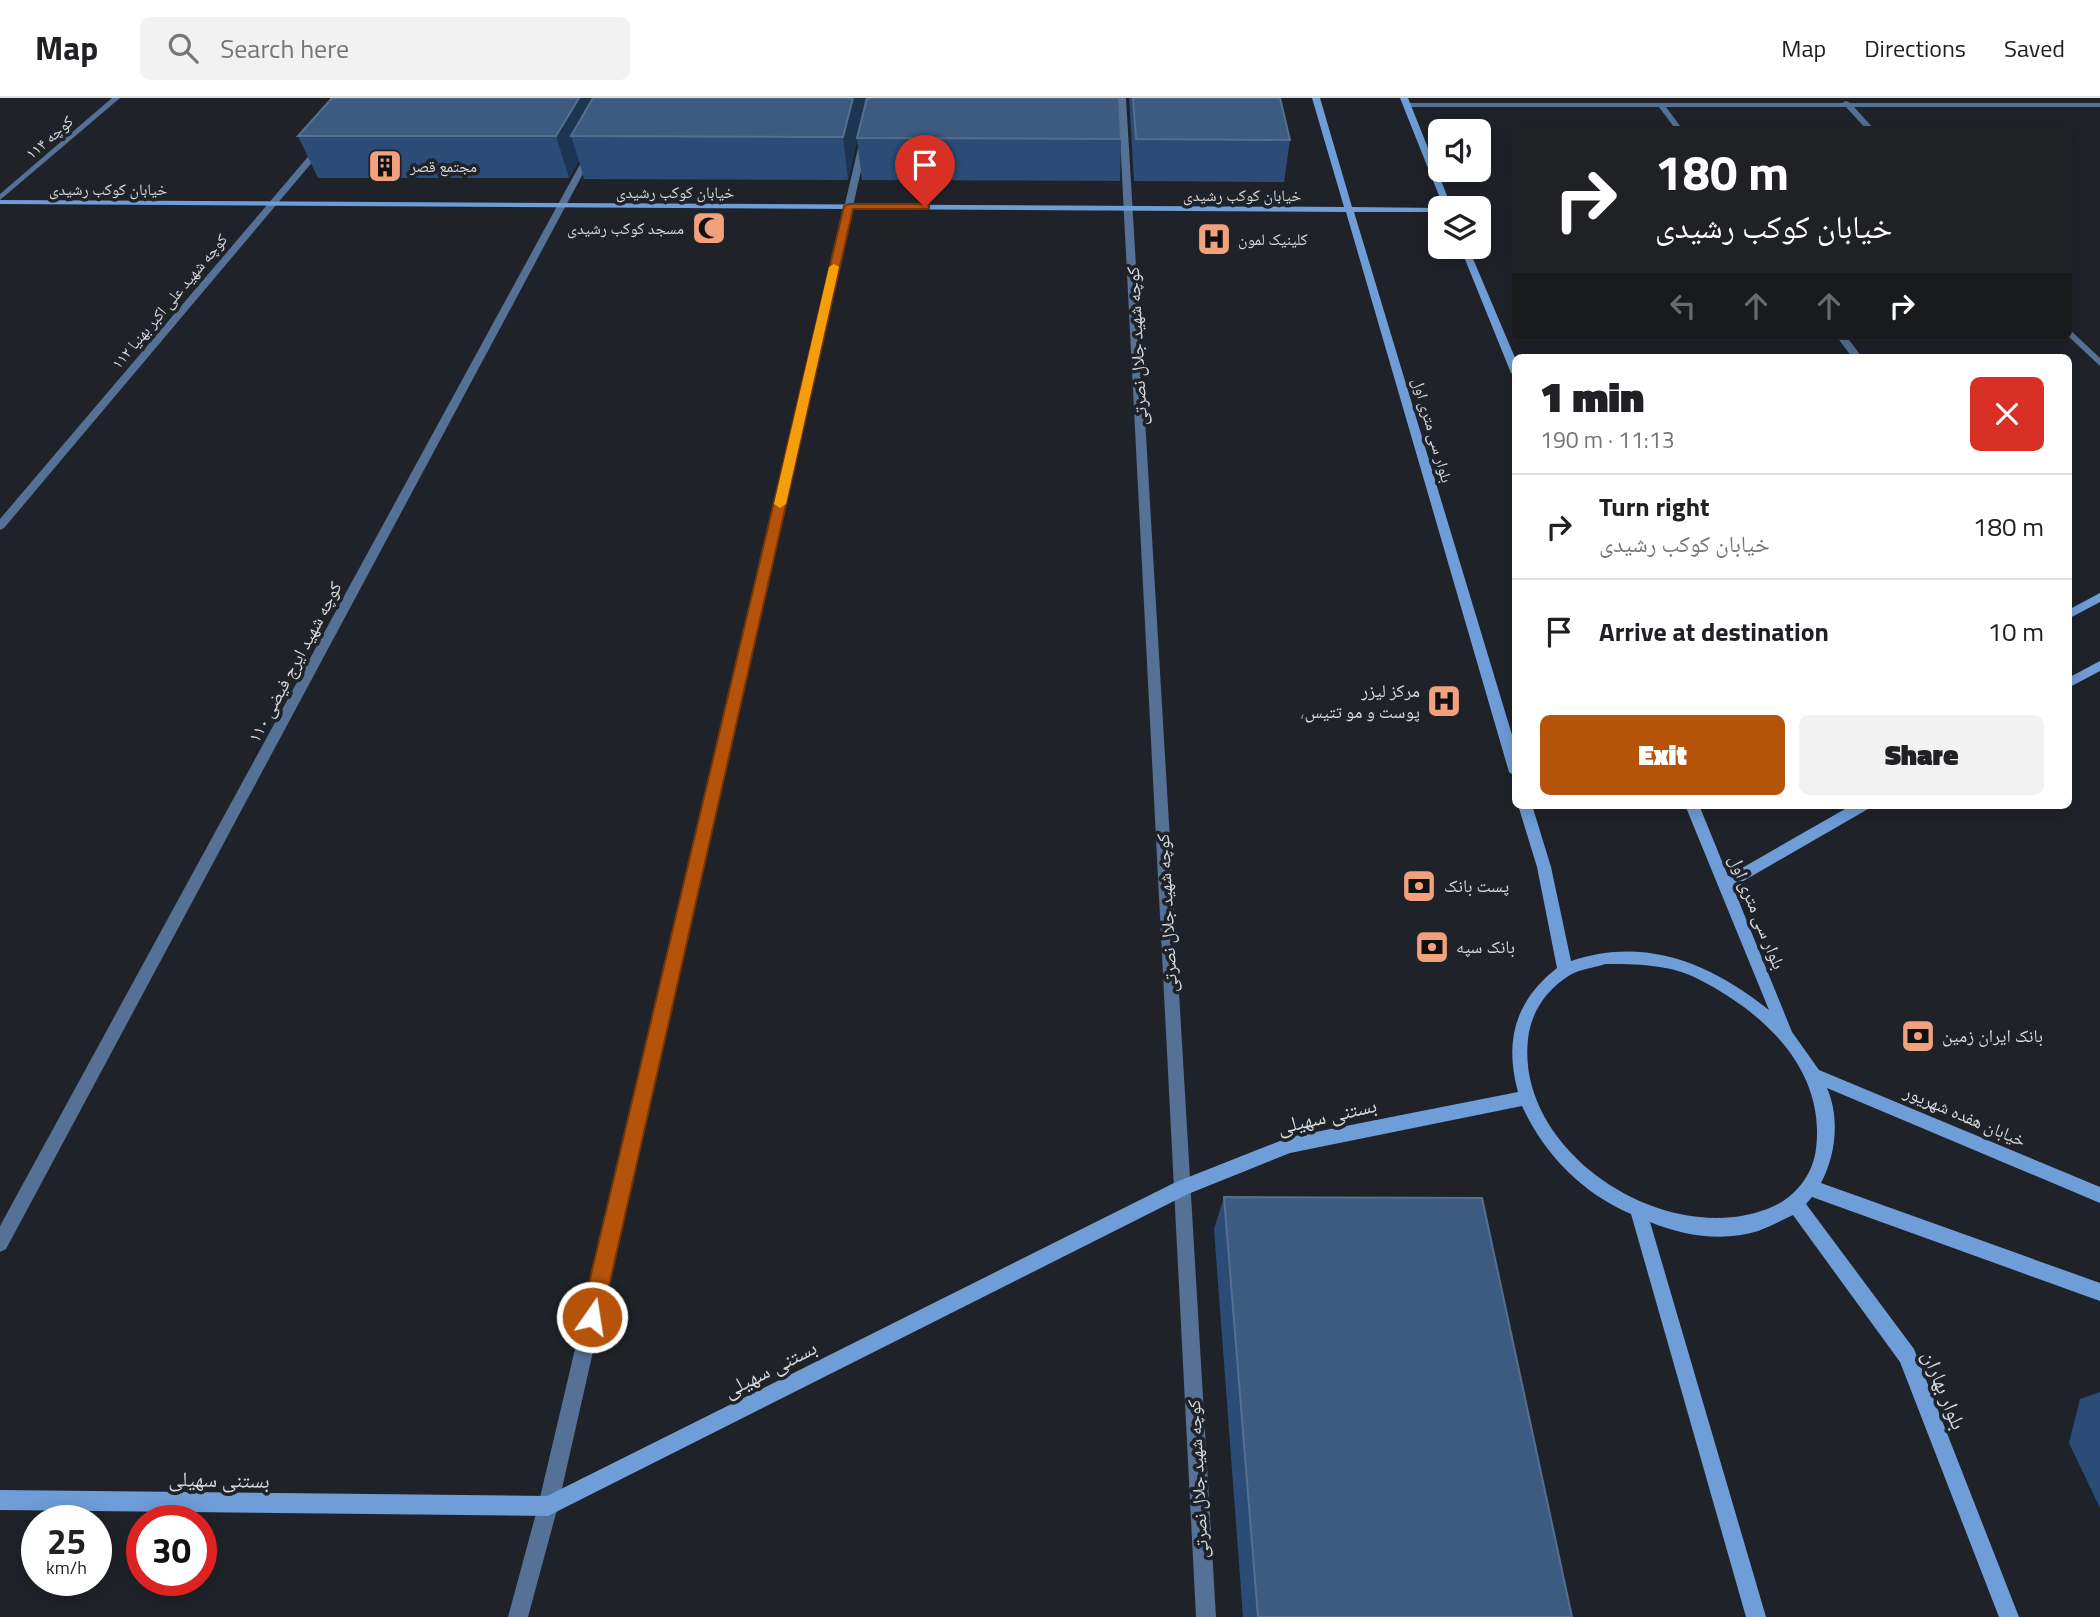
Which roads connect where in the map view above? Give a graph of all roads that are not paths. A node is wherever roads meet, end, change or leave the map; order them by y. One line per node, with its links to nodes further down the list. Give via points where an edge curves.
1 (116, 98): 16 (street, کوچه ۱۱۴)
2 (1122, 98): 20 (street, کوچه شهید جلال نصرتی)
3 (1316, 98): 21 (main road, بلوار سی متری اول)
4 (1842, 98): 9 (street)
5 (1405, 101): 6 (street); 15 (main road)
6 (1613, 102): 7 (street)
7 (1661, 105): 9 (street); 11 (street)
8 (2100, 105): 9 (street)
9 (1849, 106): 12 (street)
10 (868, 125): 19 (street)
11 (1677, 126)
12 (1868, 126)
13 (326, 140): 17 (street, کوچه شهید علی اکبر بهنیا ۱۱۲)
14 (594, 146): 18 (street, کوچه شهید ایرج فیضی ۱۱۰)
15 (1443, 196)
16 (0, 200): 17 (main road, خیابان کوکب رشیدی)
17 (271, 204): 18 (main road, خیابان کوکب رشیدی); 29 (street, کوچه شهید علی اکبر بهنیا ۱۱۲)
18 (562, 205): 19 (main road, خیابان کوکب رشیدی); 48 (street, کوچه شهید ایرج فیضی ۱۱۰)
19 (849, 206): 20 (main road, خیابان کوکب رشیدی); 51 (street)
20 (1130, 208): 21 (main road, خیابان کوکب رشیدی); 43 (street, کوچه شهید جلال نصرتی)
21 (1349, 209): 22 (main road, خیابان کوکب رشیدی); 34 (main road, بلوار سی متری اول)
22 (1428, 209)
23 (1469, 259): 27 (main road)
24 (2072, 335): 28 (street)
25 (1843, 340): 26 (street)
26 (1855, 354)
27 (1512, 363)
28 (2100, 363)
29 (0, 526)
30 (2100, 597): 31 (main road)
31 (2072, 613)
32 (2100, 665): 33 (main road)
33 (2072, 682)
34 (1512, 759)
35 (1526, 809): 39 (main road, via 1544,867)
36 (1694, 809): 38 (main road, بلوار سی متری اول)
37 (1856, 809): 38 (main road)
38 (1725, 885): 40 (main road, بلوار سی متری اول)
39 (1565, 970): 40 (main road, via 1605,958 1651,958 1688,968 1747,998); 42 (main road, via 1538,992 1521,1022 1517,1058)
40 (1786, 1035): 41 (main road)
41 (1813, 1075): 44 (main road, via 1826,1116 1825,1155); 45 (main road, خیابان هفده شهریور)
42 (1526, 1098): 43 (main road, بستنی سهیلی, via 1290,1145); 47 (main road, via 1551,1142 1589,1180)
43 (1181, 1188): 51 (main road, بستنی سهیلی); 53 (street, کوچه شهید جلال نصرتی)
44 (1811, 1188): 46 (main road); 49 (main road)
45 (2100, 1195)
46 (1795, 1203): 47 (main road, via 1771,1219 1740,1226 1672,1222); 55 (main road, بلوار بهاران, via 1908,1356)
47 (1637, 1210): 54 (main road)
48 (0, 1243)
49 (2100, 1292)
50 (0, 1500): 51 (main road, بستنی سهیلی)
51 (548, 1506): 52 (street)
52 (519, 1617)
53 (1206, 1617)
54 (1756, 1617)
55 (2009, 1617)

